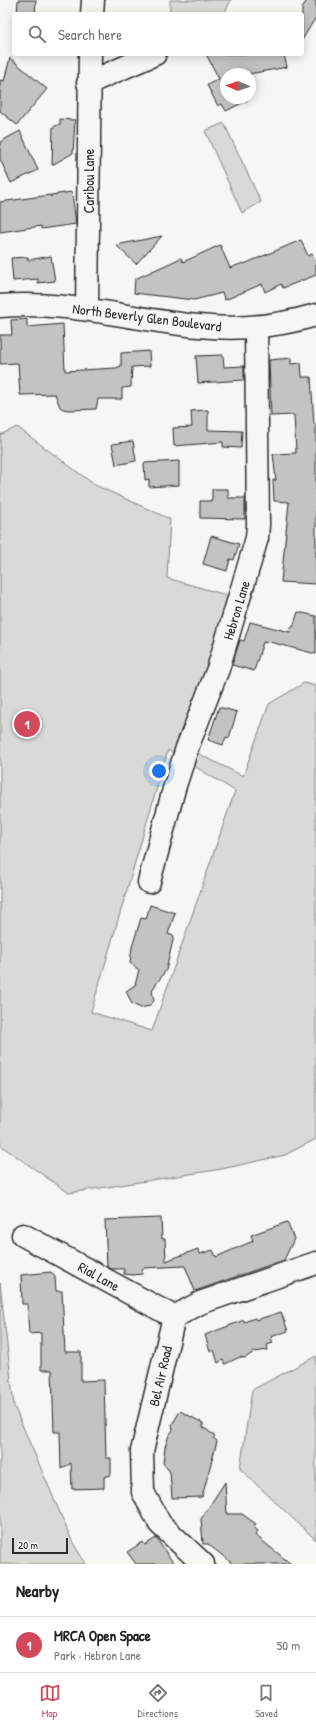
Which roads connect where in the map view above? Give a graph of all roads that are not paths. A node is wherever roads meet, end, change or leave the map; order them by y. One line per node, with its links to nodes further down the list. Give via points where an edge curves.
1 (93, 0): 2 (street)
2 (92, 12)
3 (90, 56): 5 (street, Caribou Lane)
4 (150, 56): 5 (street)
5 (88, 83): 7 (street, Caribou Lane)
6 (0, 306): 7 (street, North Beverly Glen Boulevard)
7 (87, 309): 9 (street, North Beverly Glen Boulevard, via 199,326)
8 (316, 315): 9 (street, North Beverly Glen Boulevard)
9 (256, 327): 10 (street, Hebron Lane, via 256,538 218,669 174,789)
10 (149, 882)
11 (23, 1235): 13 (street, Rial Lane)
12 (316, 1263): 13 (street, via 200,1303)
13 (174, 1317): 14 (street, Bel Air Road, via 142,1452 143,1492 160,1524)
14 (203, 1564)

